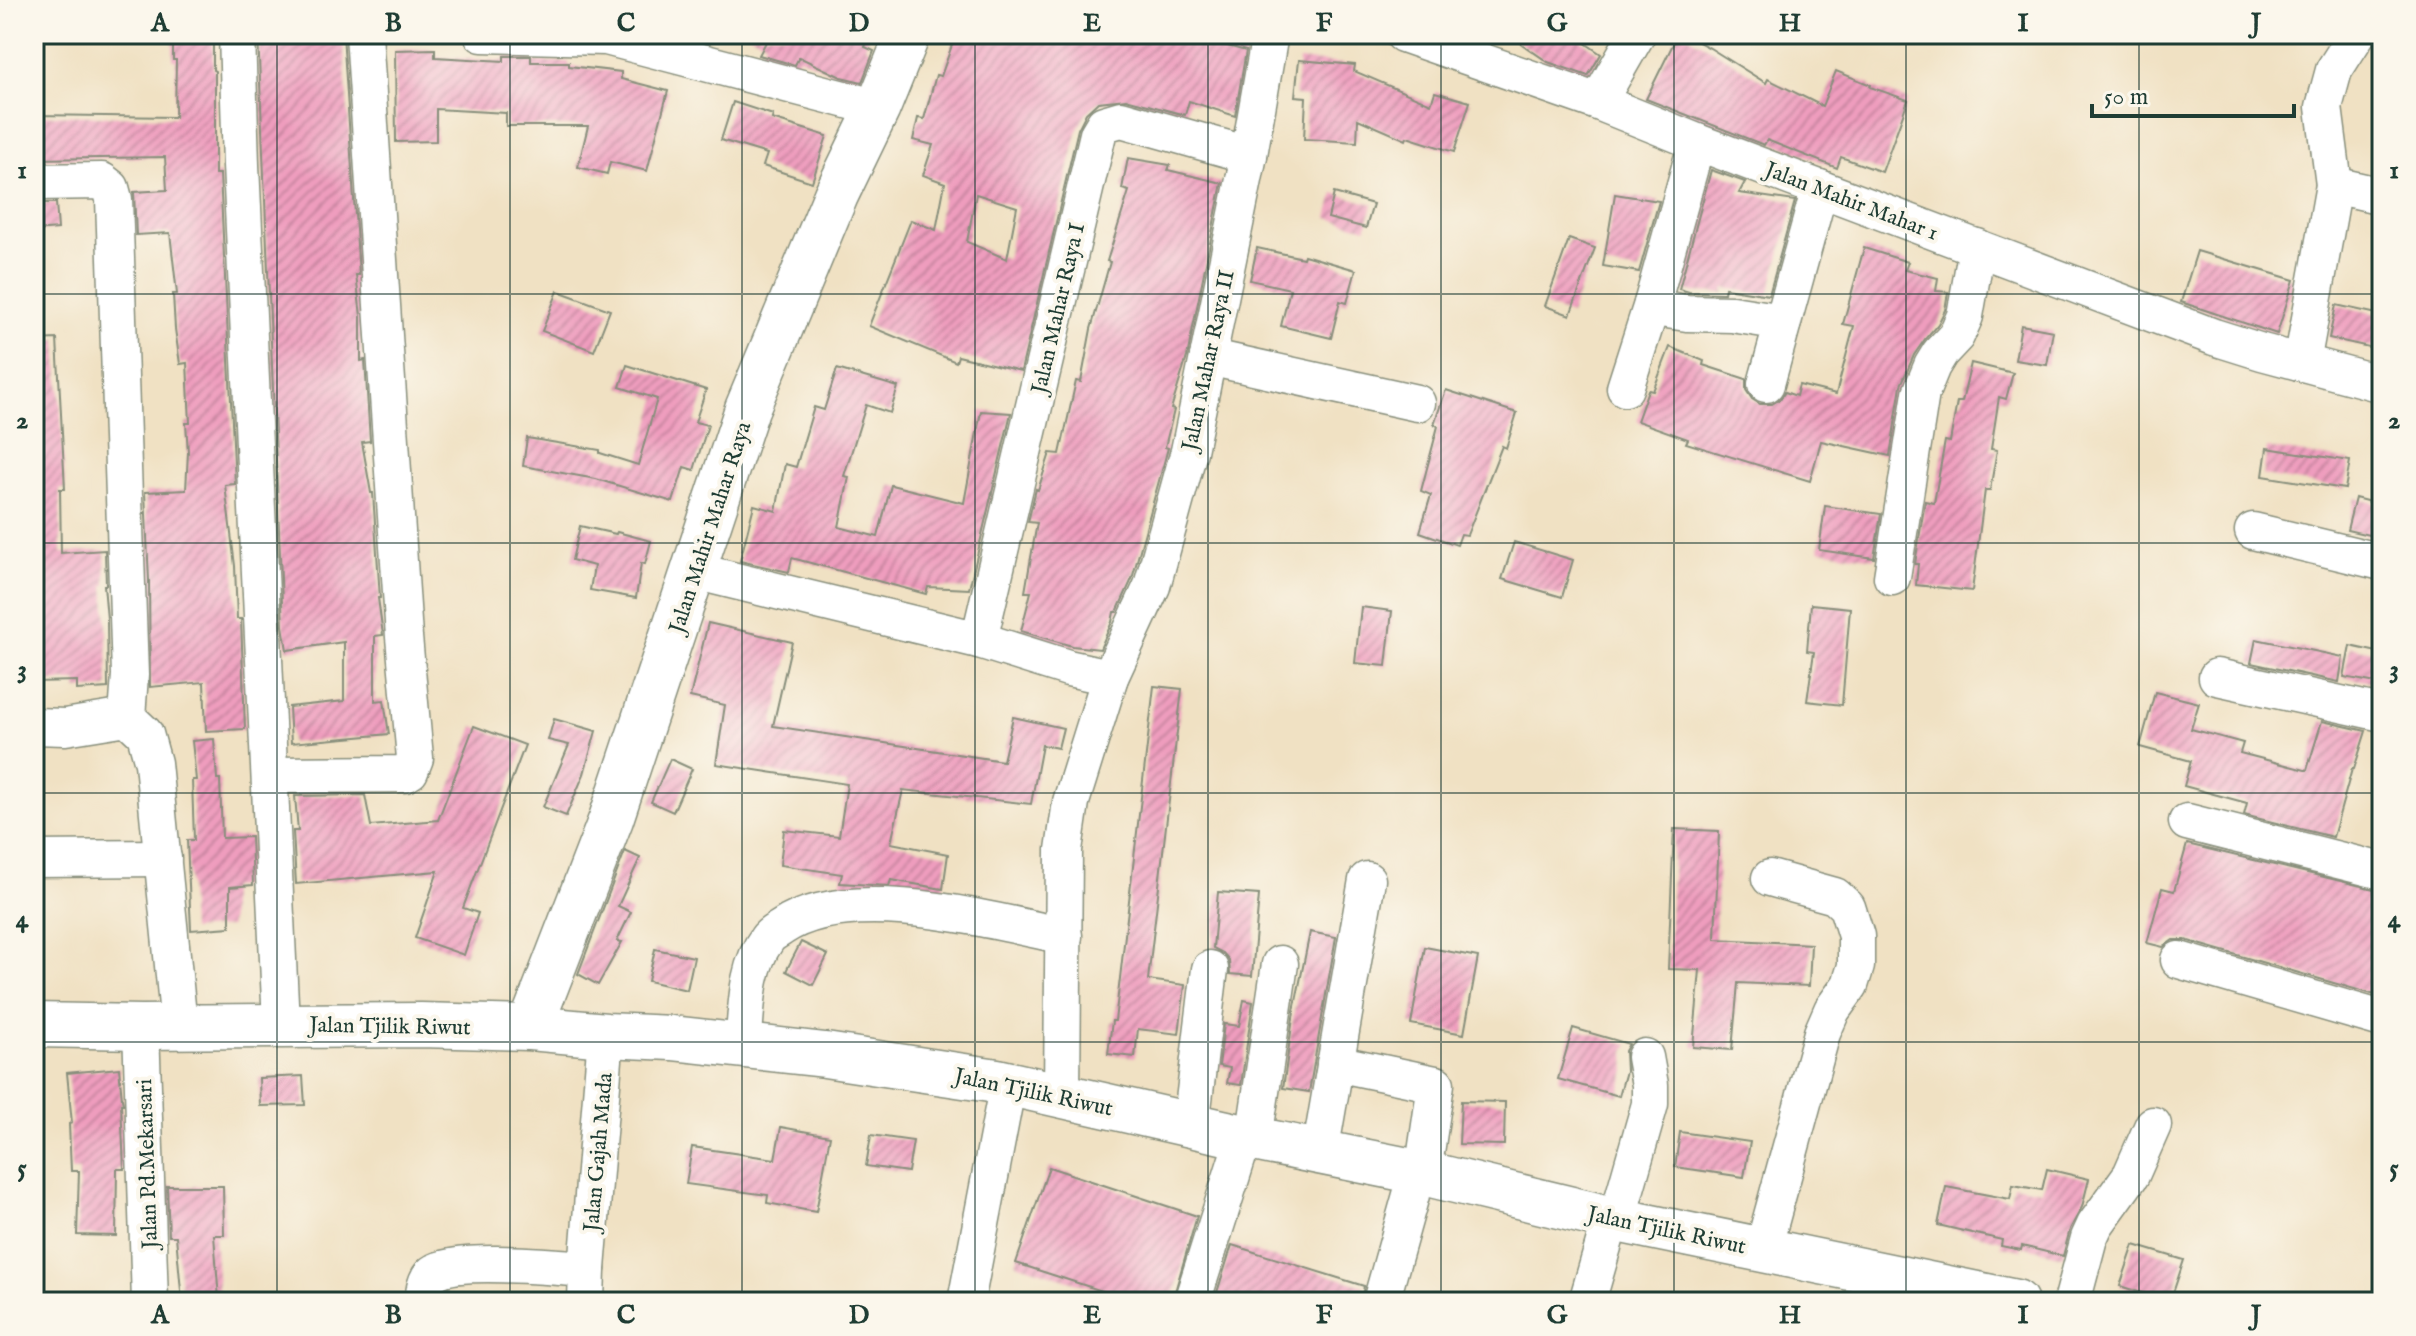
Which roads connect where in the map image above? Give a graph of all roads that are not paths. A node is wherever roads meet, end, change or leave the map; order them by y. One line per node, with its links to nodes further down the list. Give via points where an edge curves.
1 (237, 34): 36 (street)
2 (364, 34): 36 (street, via 414,766 405,774)
3 (482, 34): 10 (street, via 606,37)
4 (908, 34): 10 (main road, Jalan Mahir Mahar Raya)
5 (1270, 34): 12 (street, Jalan Mahar Raya II)
6 (1637, 34): 9 (street)
7 (2357, 34): 14 (street, via 2334,70 2324,107)
8 (1426, 37): 9 (street, Jalan Mahir Mahar 1)
9 (1598, 102): 11 (street, Jalan Mahir Mahar 1)
10 (878, 108): 28 (main road, Jalan Mahir Mahar Raya, via 747,409)
11 (1697, 142): 15 (street, Jalan Mahir Mahar 1); 18 (street)
12 (1249, 155): 20 (street, Jalan Mahar Raya II); 30 (street, Jalan Mahar Raya I, via 1121,119 1104,124 1098,134)
13 (34, 182): 34 (street, via 102,181 114,199 130,675)
14 (2334, 185): 16 (street); 21 (street)
15 (1820, 188): 17 (street, Jalan Mahir Mahar 1); 19 (street)
16 (2382, 196)
17 (1977, 247): 21 (street, Jalan Mahir Mahar 1, via 2214,337); 29 (street, via 1965,316 1921,393)
18 (1652, 304): 19 (street, via 1677,312); 24 (street)
19 (1783, 322): 22 (street)
20 (1208, 357): 25 (street); 31 (street, Jalan Mahar Raya II, via 1152,586)
21 (2302, 363): 23 (street, Jalan Mahir Mahar 1)
22 (1766, 384)
23 (2382, 384)
24 (1625, 388)
25 (1417, 403)
26 (2253, 531): 27 (street)
27 (2382, 562)
28 (694, 571): 30 (street); 51 (main road, Jalan Mahir Mahar Raya, via 611,819)
29 (1892, 577)
30 (979, 640): 31 (street)
31 (1110, 677): 43 (street, Jalan Mahar Raya II, via 1067,822)
32 (2217, 677): 33 (street)
33 (2382, 713)
34 (127, 717): 35 (street); 38 (street, Jalan Pd.Mekarsari, via 145,734 153,763)
35 (34, 726)
36 (270, 775): 48 (street)
37 (2187, 822): 40 (street)
38 (163, 858): 39 (street); 50 (street, Jalan Pd.Mekarsari)
39 (34, 859)
40 (2382, 871)
41 (1770, 878): 64 (street, via 1835,896 1847,907 1856,936 1856,966 1822,1033)
42 (1367, 880): 55 (street)
43 (1064, 936): 53 (street, via 954,912 894,907 833,908 796,918 768,937 750,973); 57 (street, Jalan Mahar Raya II)
44 (2179, 960): 47 (street)
45 (1280, 964): 60 (street)
46 (1210, 969): 58 (street)
47 (2382, 1019)
48 (281, 1024): 50 (main road, Jalan Tjilik Riwut); 51 (main road, Jalan Tjilik Riwut)
49 (34, 1025): 50 (main road, Jalan Tjilik Riwut)
50 (160, 1026): 68 (street, Jalan Pd.Mekarsari)
51 (530, 1028): 52 (main road, Jalan Tjilik Riwut)
52 (606, 1035): 53 (main road, Jalan Tjilik Riwut); 65 (street, Jalan Gajah Mada)
53 (743, 1046): 56 (main road, Jalan Tjilik Riwut)
54 (1645, 1057): 63 (street, via 1650,1104)
55 (1335, 1063): 61 (street); 62 (street, via 1436,1084)
56 (1008, 1083): 57 (main road, Jalan Tjilik Riwut); 70 (street)
57 (1062, 1096): 58 (main road, Jalan Tjilik Riwut)
58 (1191, 1125): 60 (main road, Jalan Tjilik Riwut)
59 (2153, 1125): 74 (street, via 2131,1175 2089,1238)
60 (1249, 1138): 61 (main road, Jalan Tjilik Riwut); 71 (street)
61 (1320, 1153): 62 (main road, Jalan Tjilik Riwut)
62 (1417, 1184): 63 (main road, Jalan Tjilik Riwut); 72 (street)
63 (1614, 1220): 64 (main road, Jalan Tjilik Riwut); 73 (street)
64 (1763, 1249): 66 (main road, Jalan Tjilik Riwut)
65 (587, 1285): 69 (street, Jalan Gajah Mada, via 526,1264 448,1268 428,1279)
66 (1922, 1291): 67 (main road, Jalan Tjilik Riwut)
67 (2000, 1300)
68 (150, 1302)
69 (423, 1302)
70 (966, 1302)
71 (1192, 1302)
72 (1381, 1302)
73 (1587, 1302)
74 (2072, 1302)

